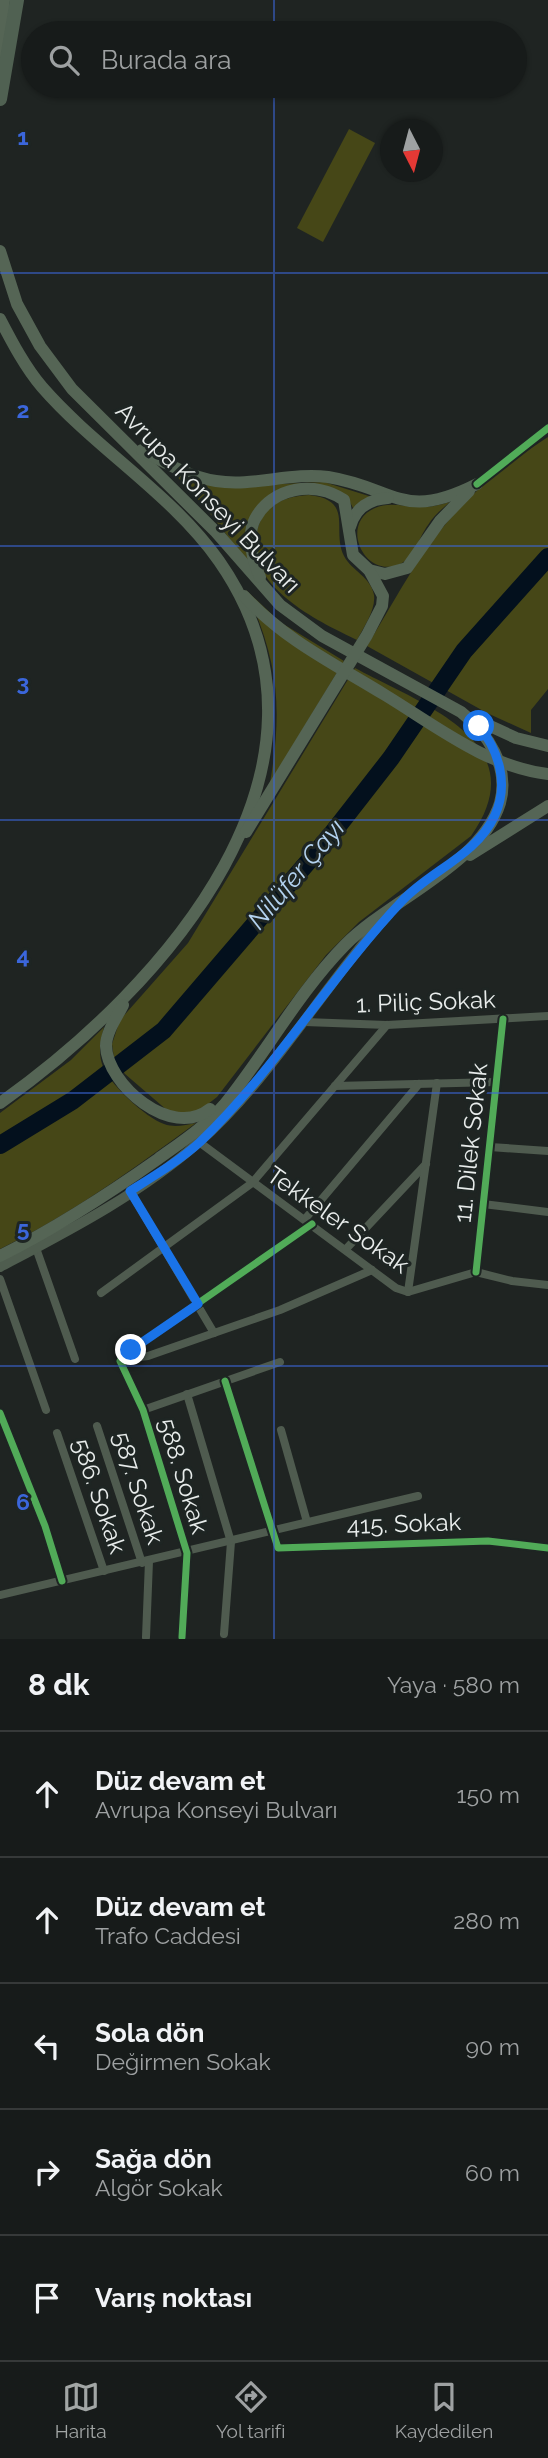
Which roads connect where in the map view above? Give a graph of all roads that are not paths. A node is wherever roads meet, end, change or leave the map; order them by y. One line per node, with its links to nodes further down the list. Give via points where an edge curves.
1 (4, 0): 3 (main road)
2 (17, 0): 4 (highway)
3 (0, 65)
4 (0, 99)
5 (0, 251): 8 (main road, Avrupa Konseyi Bulvarı, via 17,304 40,346 72,389)
6 (0, 319): 13 (main road, Avrupa Konseyi Bulvarı, via 42,387 195,532)
7 (548, 428): 9 (street)
8 (132, 446): 10 (main road, via 190,475 218,481 329,477); 14 (main road, Avrupa Konseyi Bulvarı, via 216,531)
9 (477, 484): 10 (main road, via 451,497 421,503); 12 (main road, via 440,521 407,568 391,574)
10 (392, 499): 11 (main road, via 372,501 359,510)
11 (349, 537): 12 (main road, via 353,555); 14 (main road, via 344,500 331,491 305,488 283,493 266,504 254,522 254,564)
12 (369, 570): 20 (main road, via 383,596 382,606)
13 (231, 583): 17 (main road, via 270,624 318,656 486,756 522,771); 20 (main road, Avrupa Konseyi Bulvarı, via 260,648 270,719 257,789)
14 (265, 589): 15 (main road, Avrupa Konseyi Bulvarı, via 322,636)
15 (461, 712): 16 (main road, via 504,733); 19 (main road, Avrupa Konseyi Bulvarı, via 479,726 493,748 502,789 487,829)
16 (548, 746)
17 (548, 774)
18 (548, 806): 19 (main road)
19 (443, 871): 21 (main road, Avrupa Konseyi Bulvarı)
20 (221, 874): 22 (main road, Avrupa Konseyi Bulvarı, via 175,944)
21 (405, 897): 25 (main road); 27 (main road, Avrupa Konseyi Bulvarı, via 346,944)
22 (128, 995): 27 (main road, via 110,1030 106,1045 110,1062 120,1080 159,1114 185,1120 201,1116); 32 (main road, Avrupa Konseyi Bulvarı)
23 (548, 1016): 24 (street, 1. Piliç Sokak)
24 (503, 1019): 26 (street, 1. Piliç Sokak); 28 (street, 11. Dilek Sokak)
25 (304, 1023): 26 (street, 1. Piliç Sokak); 33 (main road)
26 (387, 1025): 31 (street)
27 (247, 1071): 45 (main road, Avrupa Konseyi Bulvarı, via 223,1107 189,1137 103,1198)
28 (497, 1082): 29 (street); 34 (street, 11. Dilek Sokak)
29 (437, 1083): 30 (street); 36 (street)
30 (419, 1084): 31 (street); 41 (street)
31 (335, 1086): 37 (street)
32 (0, 1103)
33 (199, 1142): 37 (street, Tekkeler Sokak); 38 (main road)
34 (490, 1147): 35 (street); 39 (street, 11. Dilek Sokak)
35 (548, 1151)
36 (426, 1164): 44 (street); 51 (street)
37 (252, 1183): 41 (street, Tekkeler Sokak); 43 (street)
38 (130, 1191): 42 (main road); 43 (street)
39 (484, 1204): 40 (street); 48 (street, 11. Dilek Sokak)
40 (548, 1212)
41 (309, 1222): 44 (street, Tekkeler Sokak); 53 (street)
42 (36, 1248): 46 (main road); 56 (street)
43 (164, 1248): 52 (street); 53 (street)
44 (346, 1249): 47 (street, Tekkeler Sokak)
45 (0, 1256)
46 (0, 1267)
47 (372, 1270): 51 (street, Tekkeler Sokak); 54 (street)
48 (476, 1272): 50 (street); 51 (street, Tekkeler Sokak)
49 (0, 1279): 60 (street)
50 (548, 1285)
51 (408, 1292)
52 (101, 1293)
53 (198, 1304): 54 (street); 55 (street)
54 (214, 1333): 55 (street, via 148,1356)
55 (131, 1350): 61 (street, 588. Sokak, via 120,1361)
56 (75, 1359)
57 (280, 1362): 58 (street)
58 (225, 1381): 59 (street); 68 (street)
59 (187, 1394): 61 (street); 69 (street)
60 (46, 1410)
61 (143, 1410): 71 (street, 588. Sokak)
62 (0, 1413): 74 (street)
63 (97, 1426): 72 (street, 587. Sokak)
64 (281, 1430): 67 (street)
65 (57, 1433): 73 (street, 586. Sokak)
66 (418, 1496): 67 (street)
67 (307, 1522): 68 (street)
68 (271, 1532): 69 (street); 70 (street, 415. Sokak, via 278,1548 488,1541)
69 (231, 1542): 71 (street); 76 (street)
70 (548, 1548)
71 (187, 1553): 72 (street); 78 (street)
72 (146, 1562): 73 (street); 77 (street)
73 (104, 1571): 74 (street)
74 (62, 1581): 75 (street)
75 (0, 1595)
76 (223, 1634)
77 (146, 1637)
78 (182, 1637)

